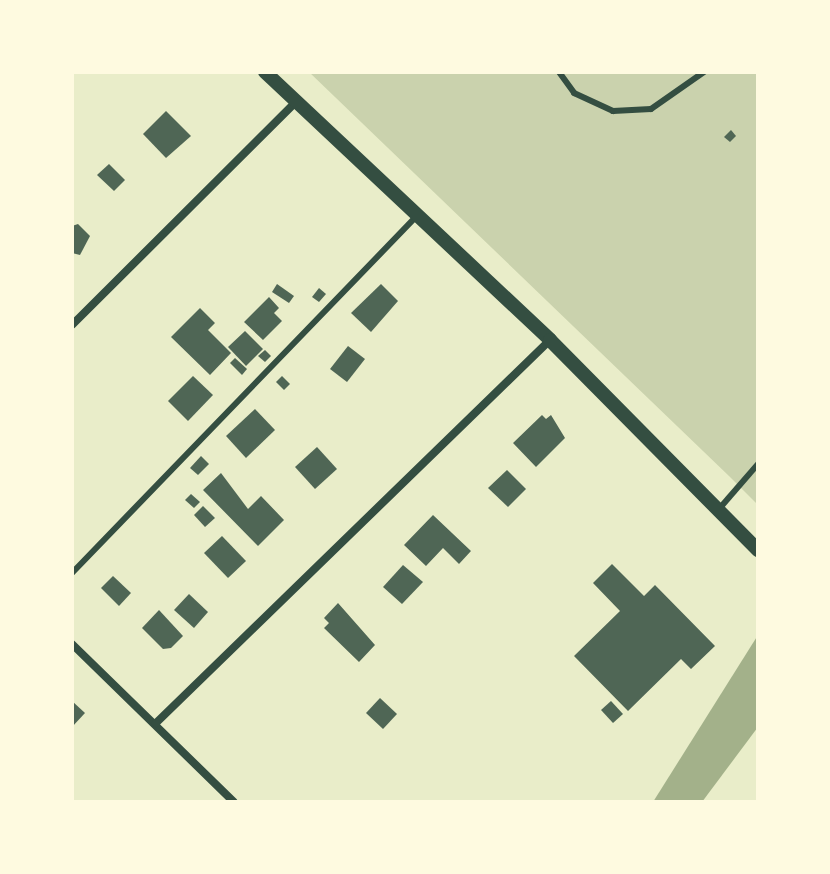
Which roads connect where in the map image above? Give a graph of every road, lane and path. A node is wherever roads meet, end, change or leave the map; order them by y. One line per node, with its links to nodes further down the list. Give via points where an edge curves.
1 (265, 72): 4 (street)
2 (559, 72): 3 (lane, via 574,93 613,111 651,109)
3 (704, 72)
4 (295, 103): 5 (street); 6 (street)
5 (417, 216): 7 (street); 11 (lane)
6 (72, 325)
7 (550, 340): 9 (street); 13 (street)
8 (758, 464): 9 (lane)
9 (719, 509): 10 (street)
10 (758, 550)
11 (72, 573)
12 (72, 644): 13 (street)
13 (156, 723): 14 (street)
14 (234, 802)

